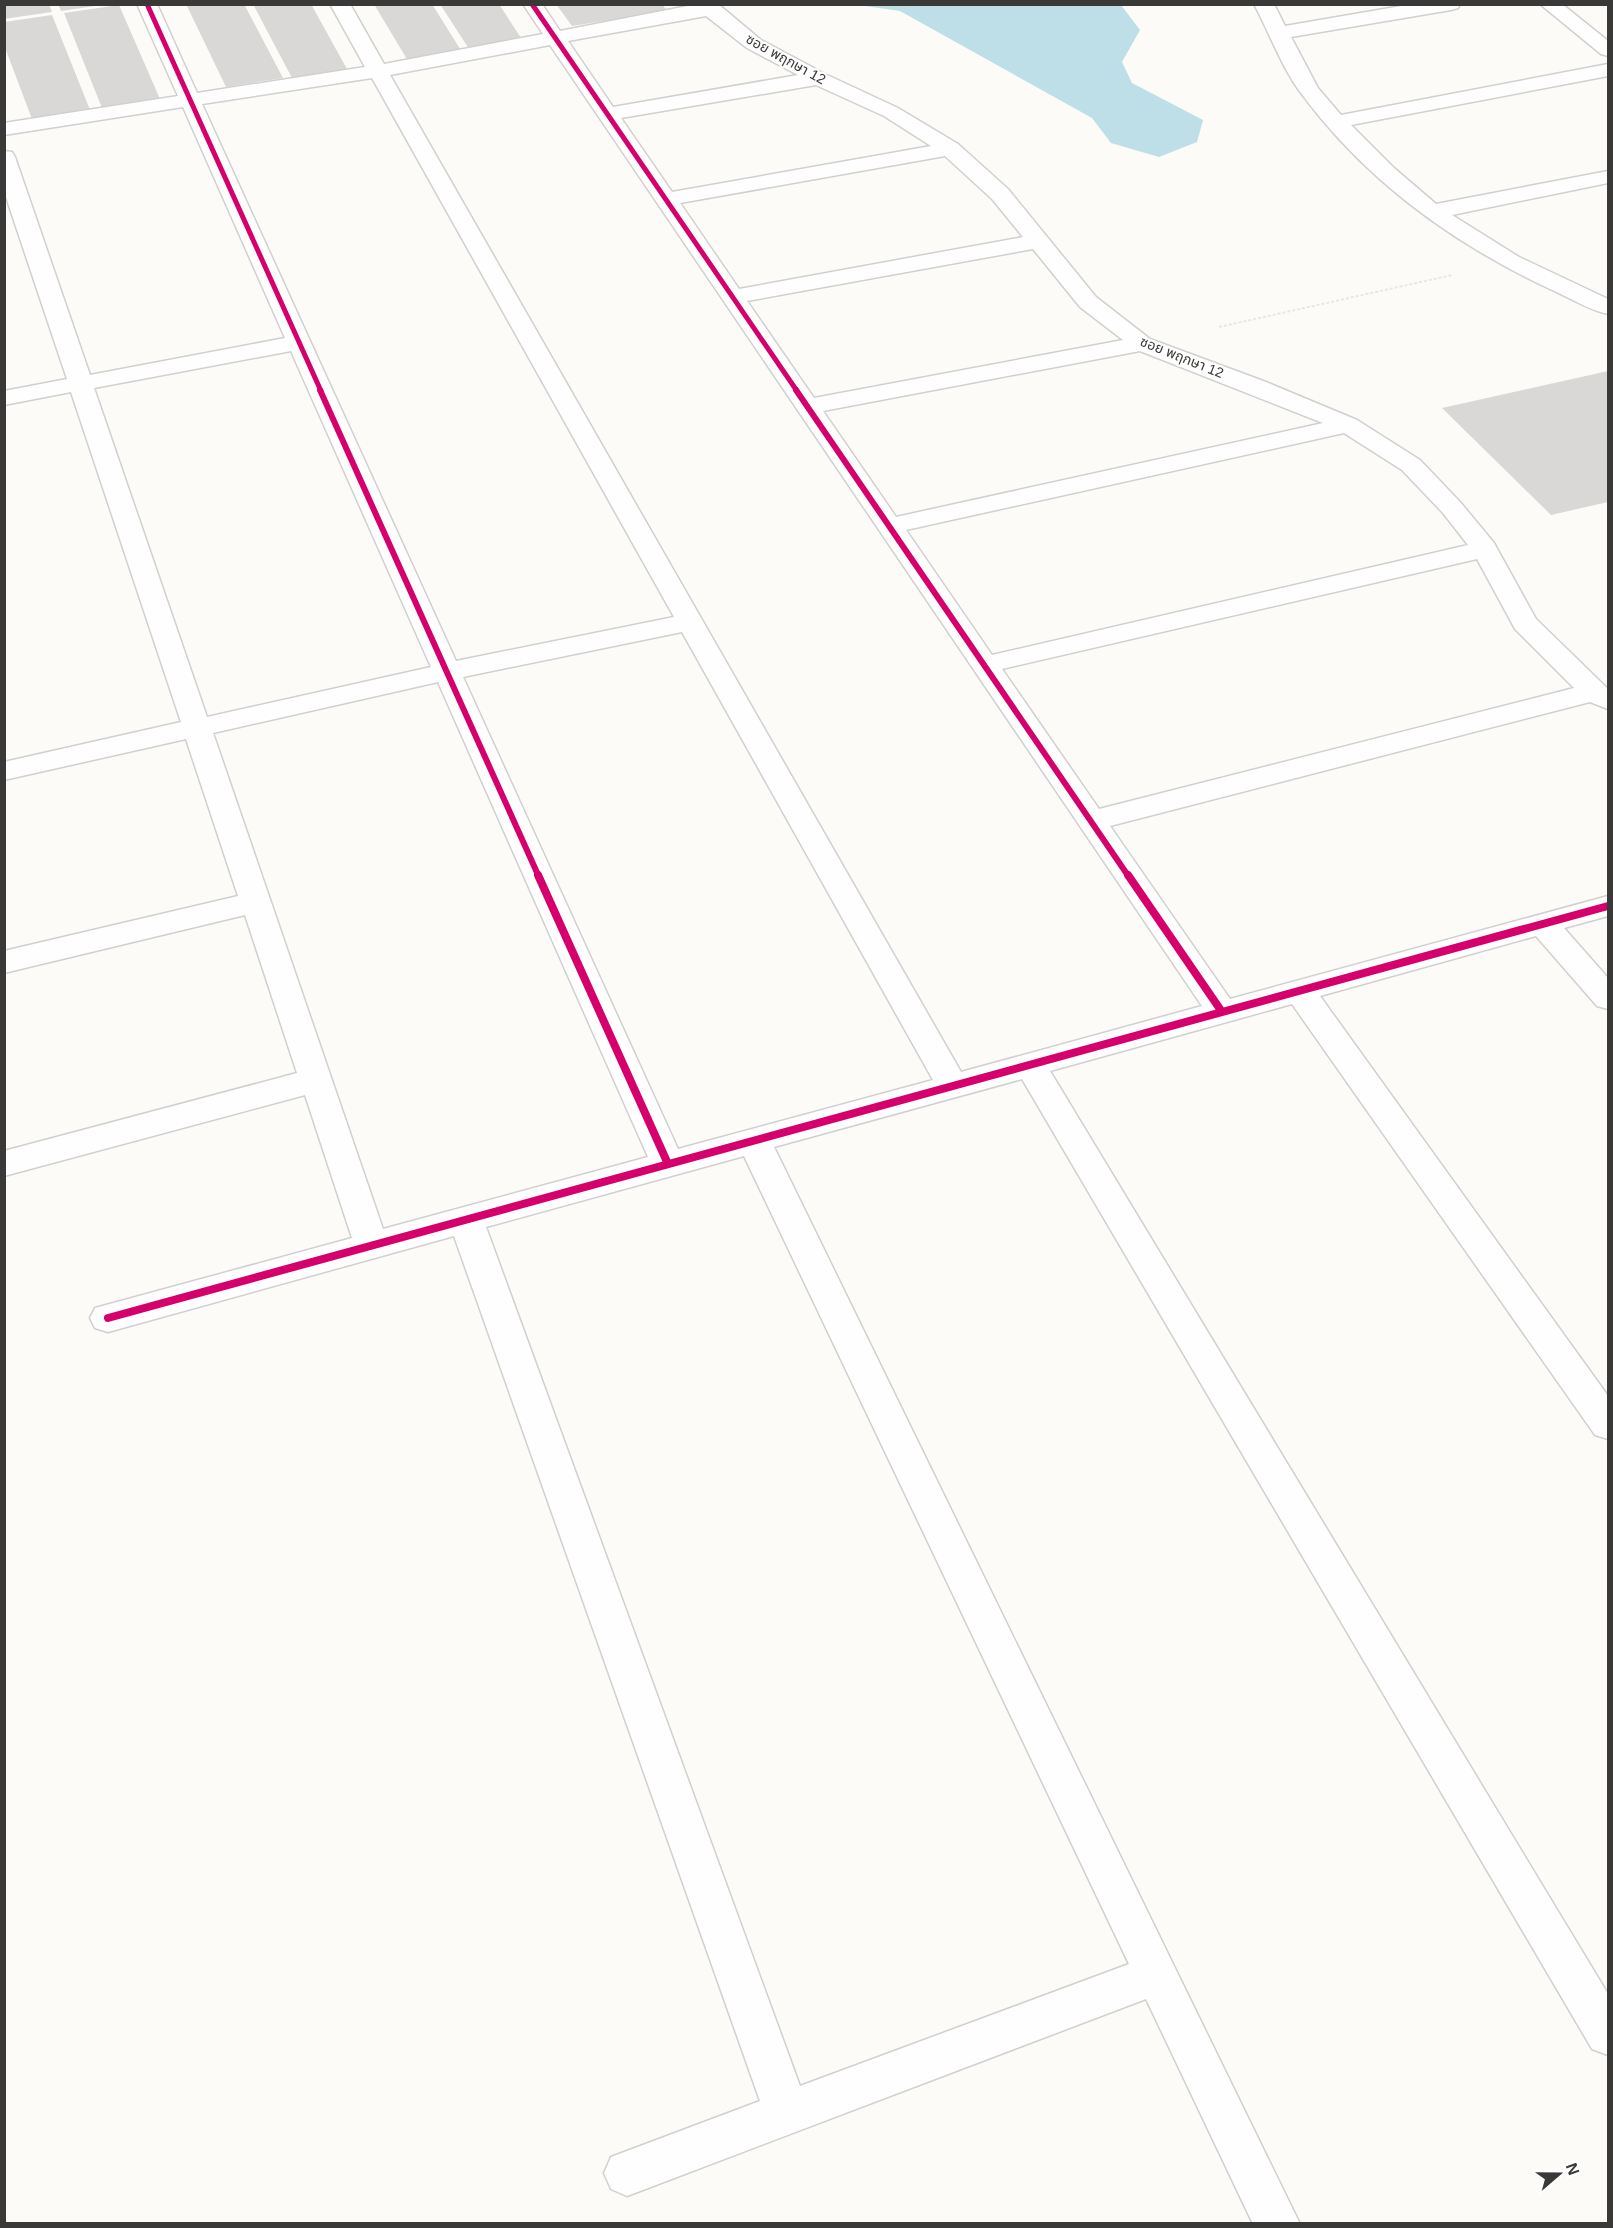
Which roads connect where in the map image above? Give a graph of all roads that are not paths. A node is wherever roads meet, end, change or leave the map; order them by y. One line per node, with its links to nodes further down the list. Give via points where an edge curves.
1 (147, 4): 14 (street)
2 (340, 4): 11 (street)
3 (532, 4): 9 (street)
4 (1264, 4): 8 (street)
5 (1451, 4): 8 (street)
6 (1549, 4): 10 (street)
7 (709, 7): 9 (street); 13 (street, ซอย พฤกษา 12, via 754,44)
8 (1280, 33): 16 (street, via 1310,90)
9 (555, 38): 11 (street); 15 (street)
10 (1608, 50)
11 (377, 70): 14 (street); 34 (street)
12 (1608, 70): 16 (street)
13 (818, 78): 15 (street); 18 (street, ซอย พฤกษา 12, via 891,112)
14 (190, 100): 17 (street); 26 (street)
15 (609, 114): 21 (street)
16 (1336, 122): 22 (street, via 1386,173)
17 (4, 129)
18 (950, 149): 21 (street); 23 (street, ซอย พฤกษา 12, via 1000,194)
19 (4, 158): 28 (street)
20 (1608, 177): 22 (street)
21 (667, 199): 24 (street)
22 (1432, 212): 25 (street, via 1511,262)
23 (1038, 241): 24 (street); 27 (street, ซอย พฤกษา 12, via 1088,302)
24 (734, 297): 30 (street)
25 (1602, 300)
26 (299, 342): 28 (street); 36 (street)
27 (1142, 344): 30 (street); 31 (street, ซอย พฤกษา 12)
28 (81, 384): 29 (street); 38 (street)
29 (4, 398)
30 (808, 406): 32 (street)
31 (1348, 425): 32 (street); 33 (street, ซอย พฤกษา 12, via 1411,465)
32 (890, 526): 35 (street)
33 (1485, 549): 35 (street); 37 (street, ซอย พฤกษา 12, via 1525,623)
34 (690, 622): 36 (street); 50 (street)
35 (985, 665): 40 (street)
36 (445, 672): 38 (street); 53 (street)
37 (1601, 696): 40 (street)
38 (196, 727): 39 (street); 41 (street)
39 (4, 771)
40 (1090, 821): 47 (street)
41 (255, 902): 44 (street); 49 (street)
42 (1608, 906): 43 (street)
43 (1543, 924): 45 (street); 46 (street)
44 (4, 962)
45 (1299, 991): 47 (street); 57 (street)
46 (1608, 998)
47 (1222, 1012): 48 (street)
48 (1030, 1065): 50 (street); 59 (street)
49 (316, 1080): 52 (street); 55 (street)
50 (953, 1087): 51 (street)
51 (754, 1140): 53 (street); 58 (street)
52 (4, 1164)
53 (668, 1164): 54 (street)
54 (466, 1220): 55 (street); 60 (street)
55 (372, 1246): 56 (street)
56 (108, 1318)
57 (1608, 1424)
58 (1157, 1974): 60 (street); 62 (street)
59 (1608, 2034)
60 (787, 2112): 61 (street)
61 (627, 2173)
62 (1277, 2223)

